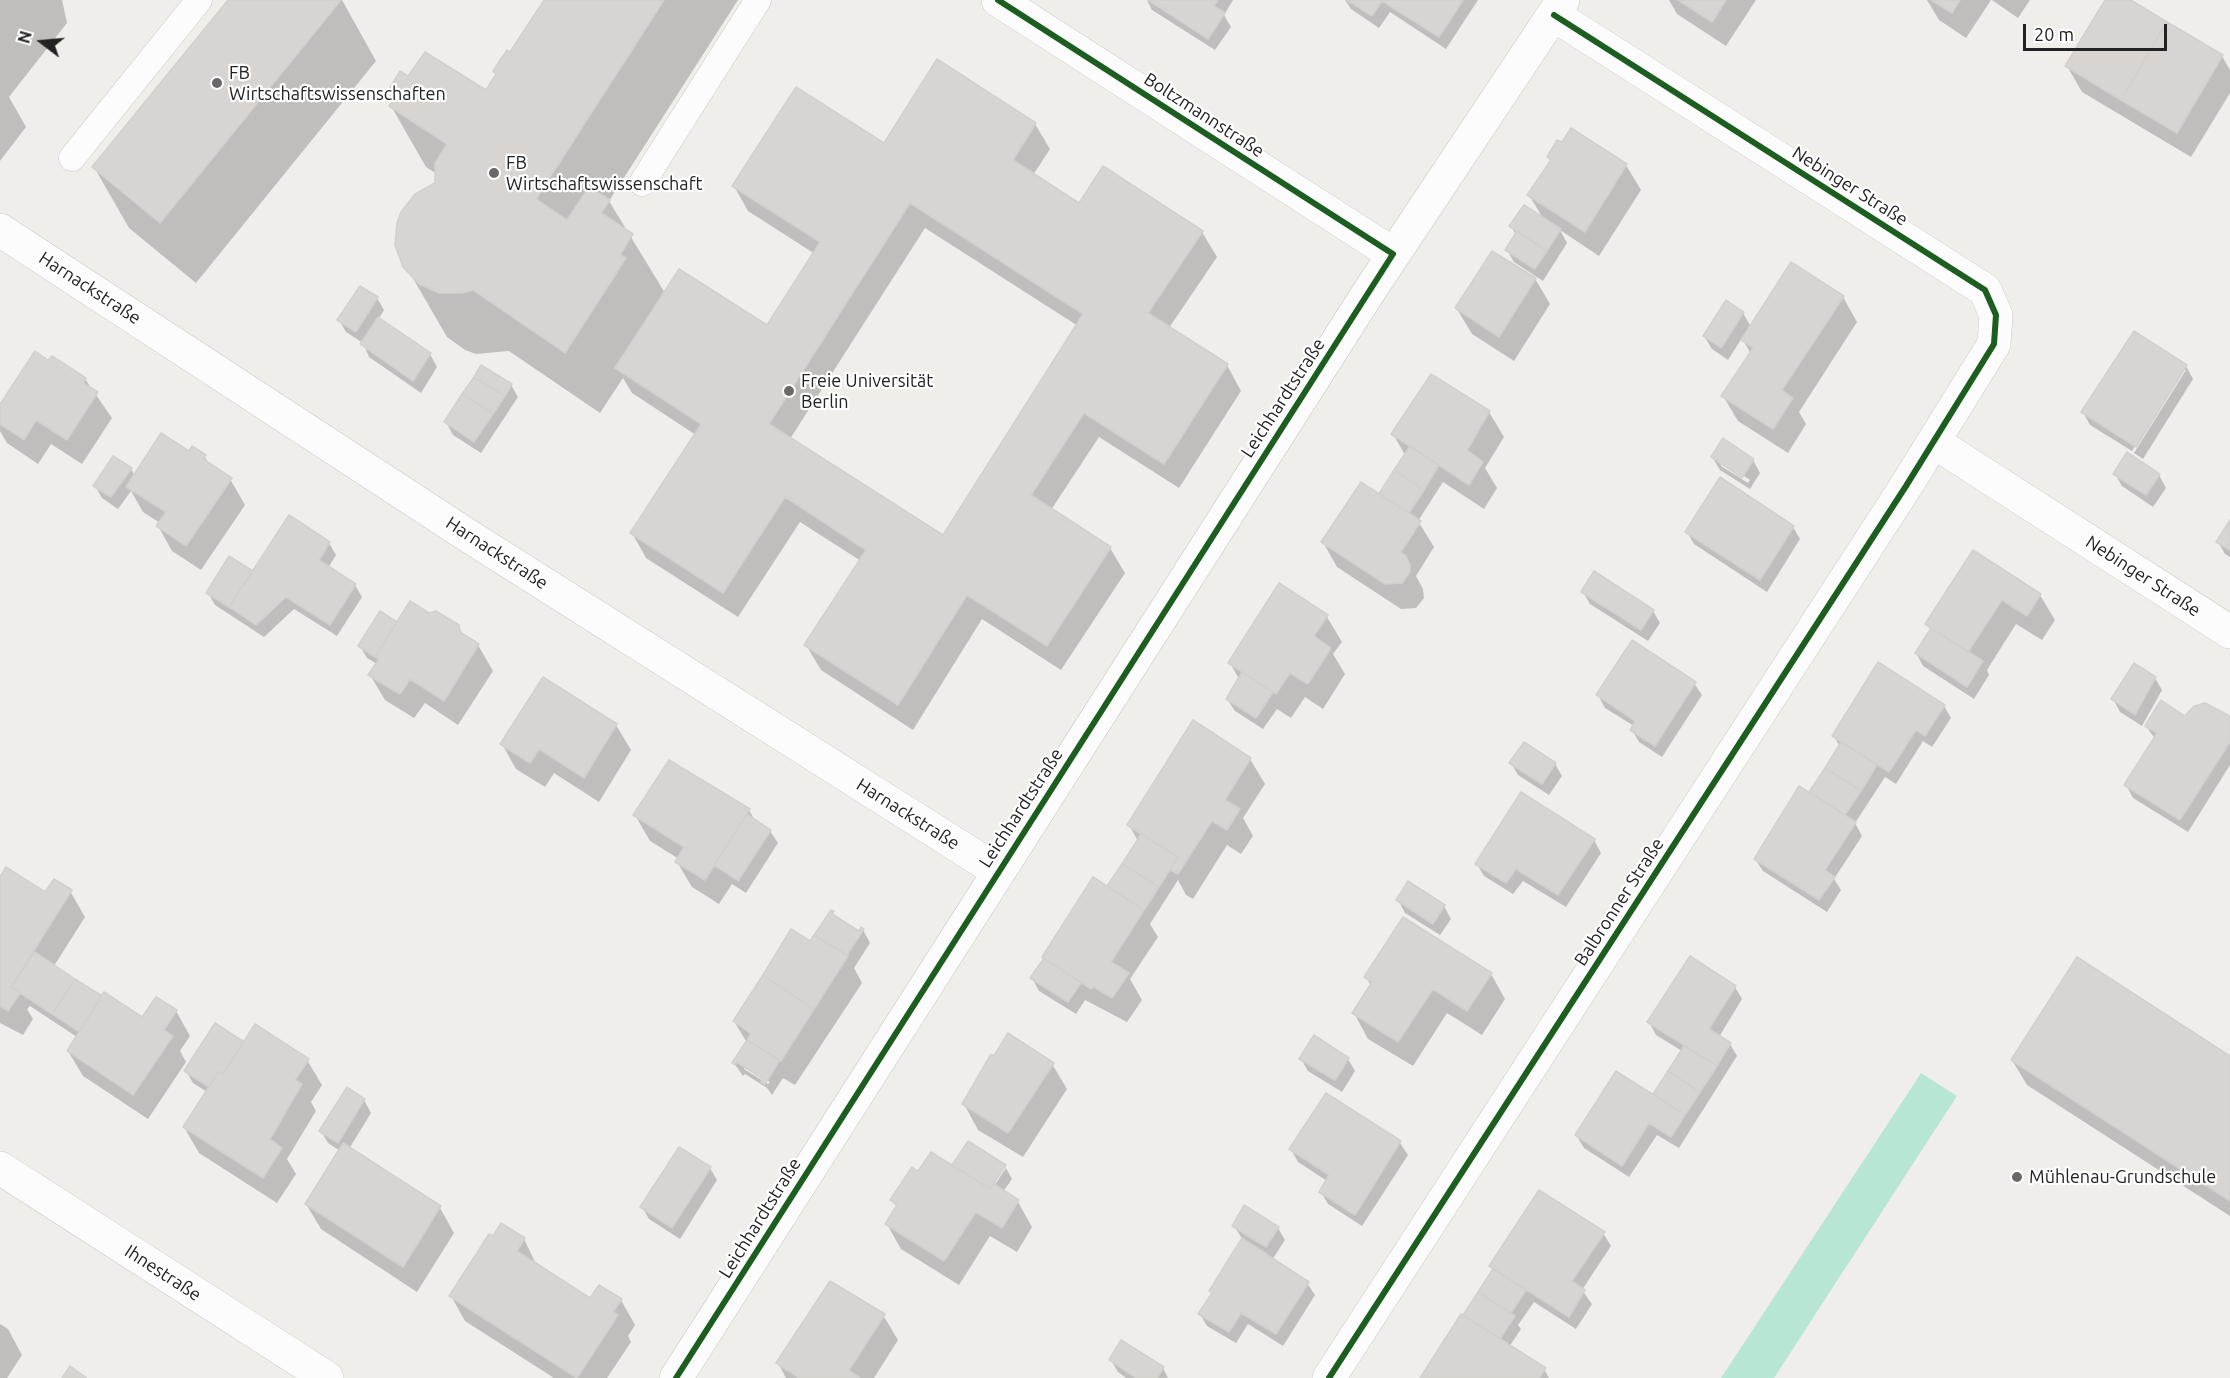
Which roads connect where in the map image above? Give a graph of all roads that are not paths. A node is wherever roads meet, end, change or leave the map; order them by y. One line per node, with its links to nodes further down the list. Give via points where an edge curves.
1 (199, 0): 5 (lane)
2 (759, 0): 6 (lane)
3 (998, 0): 8 (street, Boltzmannstraße)
4 (1558, 8): 8 (street, Leichhardtstraße); 9 (street, Nebinger Straße, via 1985,290 1996,315 1994,344)
5 (72, 158)
6 (642, 183)
7 (0, 230): 11 (street, Harnackstraße, via 467,535)
8 (1393, 254): 11 (street, Leichhardtstraße)
9 (1934, 442): 10 (street, Nebinger Straße); 15 (street, Balbronner Straße)
10 (2230, 632)
11 (998, 871): 14 (street, Leichhardtstraße)
12 (0, 1168): 13 (street, Ihnestraße)
13 (327, 1378)
14 (676, 1378)
15 (1329, 1378)

